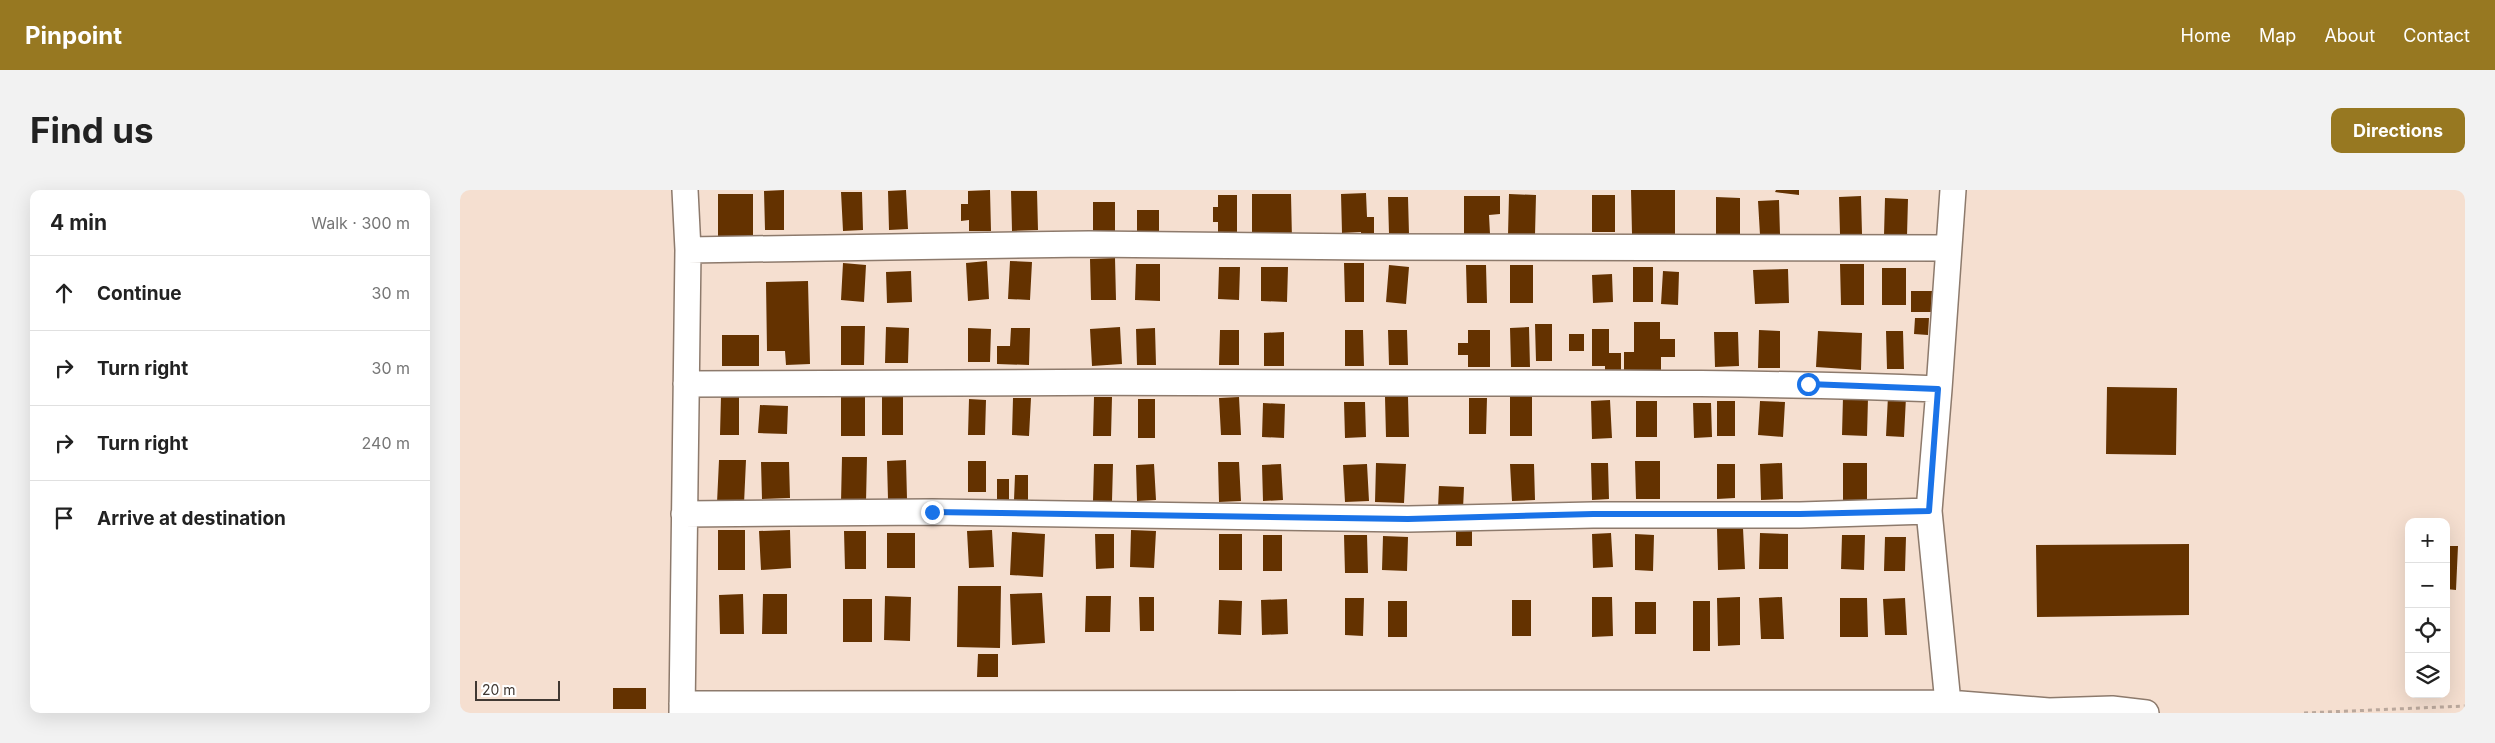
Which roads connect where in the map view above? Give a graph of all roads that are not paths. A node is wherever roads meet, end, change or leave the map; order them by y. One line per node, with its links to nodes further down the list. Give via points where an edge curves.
1 (685, 190): 4 (street)
2 (1953, 190): 3 (street)
3 (1949, 248): 4 (street, via 1089,244); 6 (street)
4 (688, 250): 5 (street)
5 (686, 384): 6 (street, via 1032,381 1618,383 1808,384); 8 (street)
6 (1938, 389): 7 (street)
7 (1929, 511): 8 (street, via 1408,519 932,512); 9 (street)
8 (684, 514): 10 (street)
9 (1948, 703): 10 (street); 11 (street, via 2049,711 2112,709)
10 (682, 709)
11 (2146, 713)

